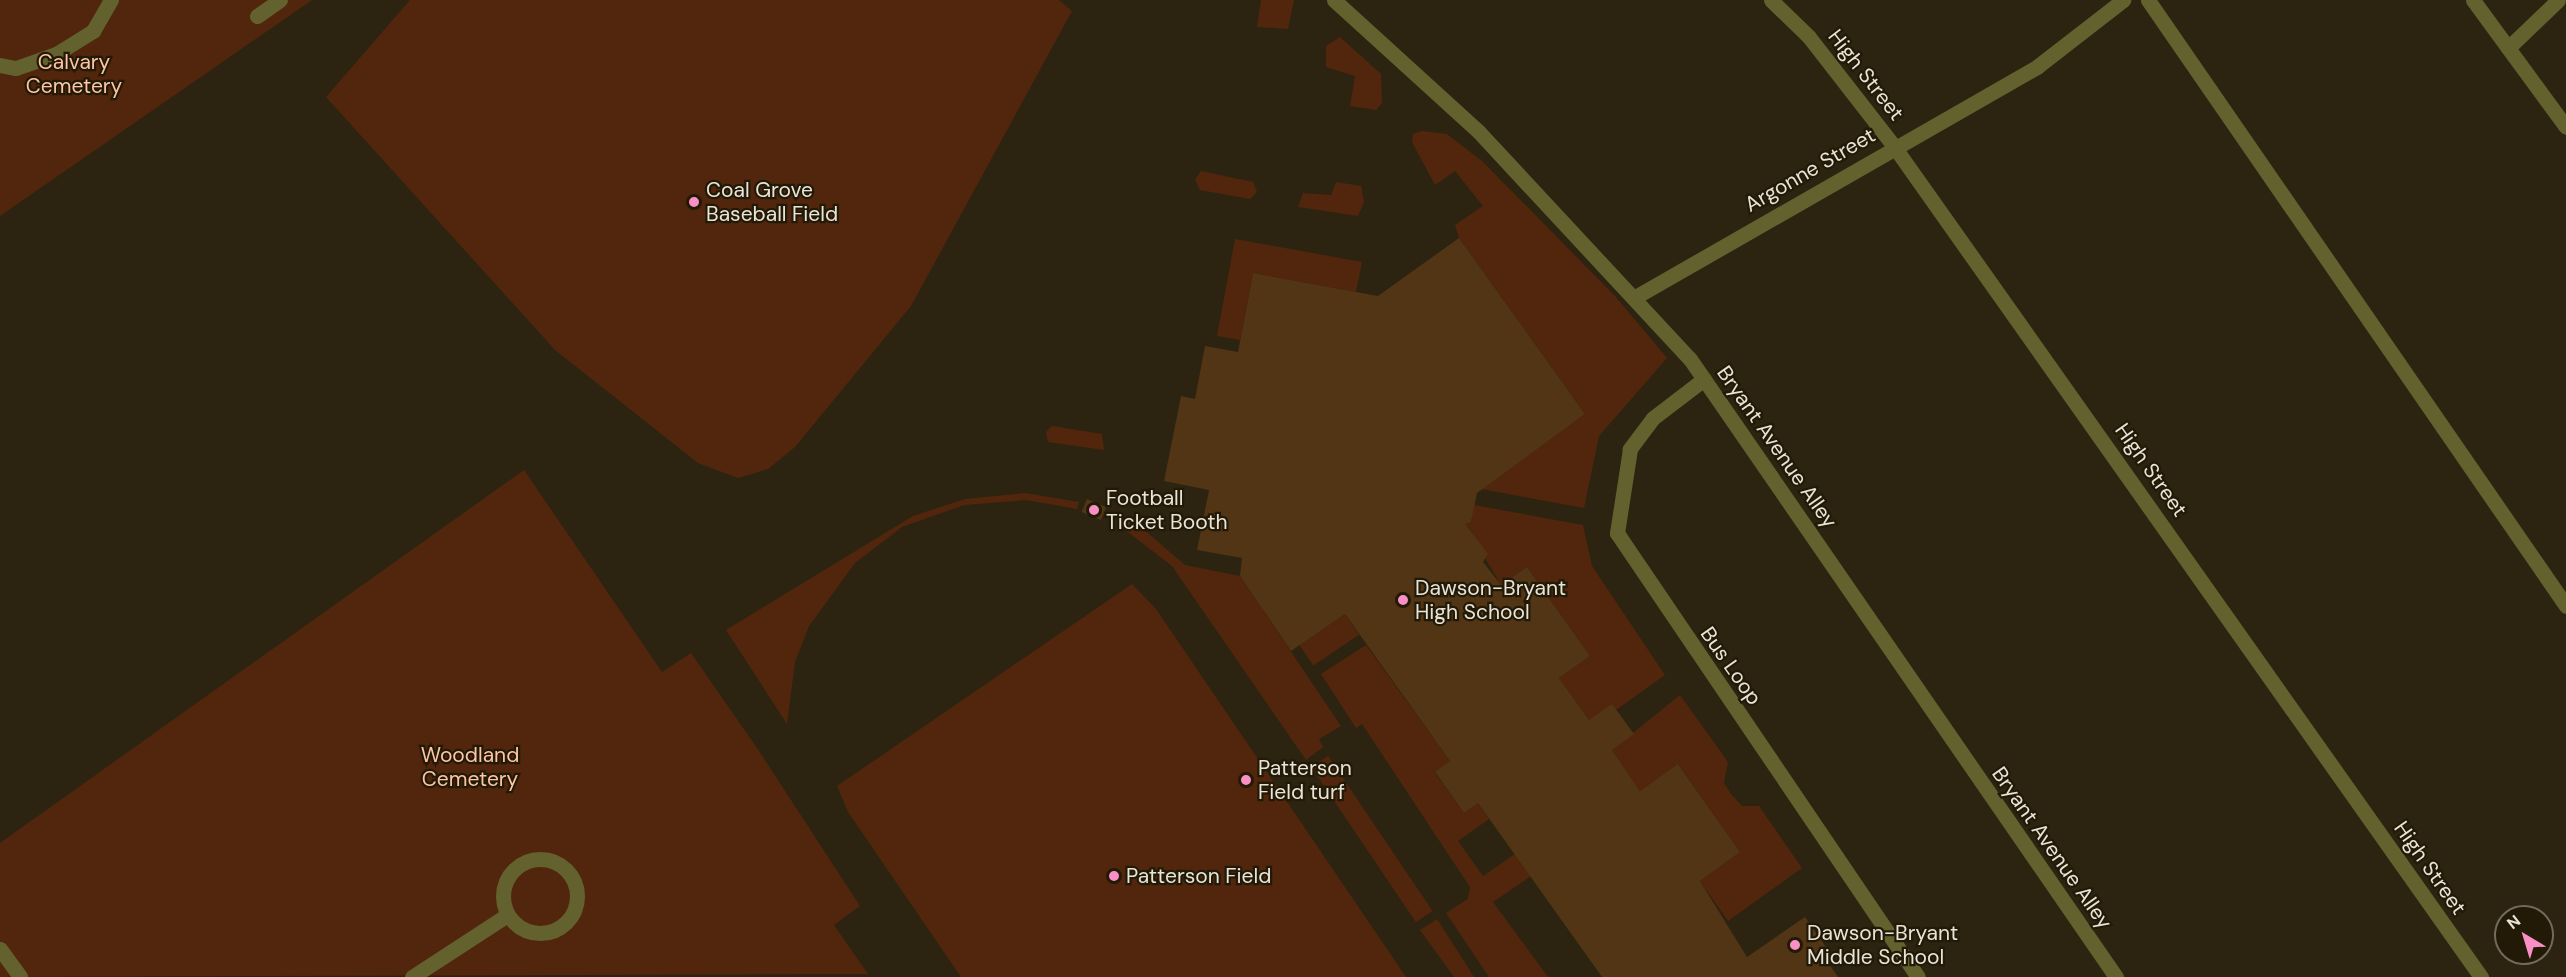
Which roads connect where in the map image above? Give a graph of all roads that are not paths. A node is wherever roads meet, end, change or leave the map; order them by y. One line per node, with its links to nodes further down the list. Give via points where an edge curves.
1 (111, 0): 11 (street, via 93,31 56,54 16,68)
2 (280, 0): 9 (street)
3 (1334, 0): 14 (street, Bryant Avenue Alley, via 1478,131)
4 (1771, 0): 13 (street, High Street, via 1809,37)
5 (2123, 0): 13 (street, Argonne Street, via 2038,66)
6 (2148, 0): 16 (street)
7 (2473, 0): 10 (street)
8 (2558, 0): 10 (street)
9 (256, 16)
10 (2508, 48): 12 (street)
11 (0, 65)
12 (2566, 127)
13 (1893, 145): 14 (street, Argonne Street); 23 (street, High Street)
14 (1637, 296): 15 (street, Bryant Avenue Alley)
15 (1704, 379): 21 (street, Bus Loop, via 1653,418 1630,449 1617,533); 22 (street, Bryant Avenue Alley)
16 (2566, 606)
17 (507, 915): 17 (street, via 530,933 559,928 576,905 572,876 549,859 520,864 503,887); 20 (street)
18 (0, 949): 19 (street)
19 (20, 977)
20 (412, 977)
21 (1918, 977)
22 (2116, 977)
23 (2481, 977)

